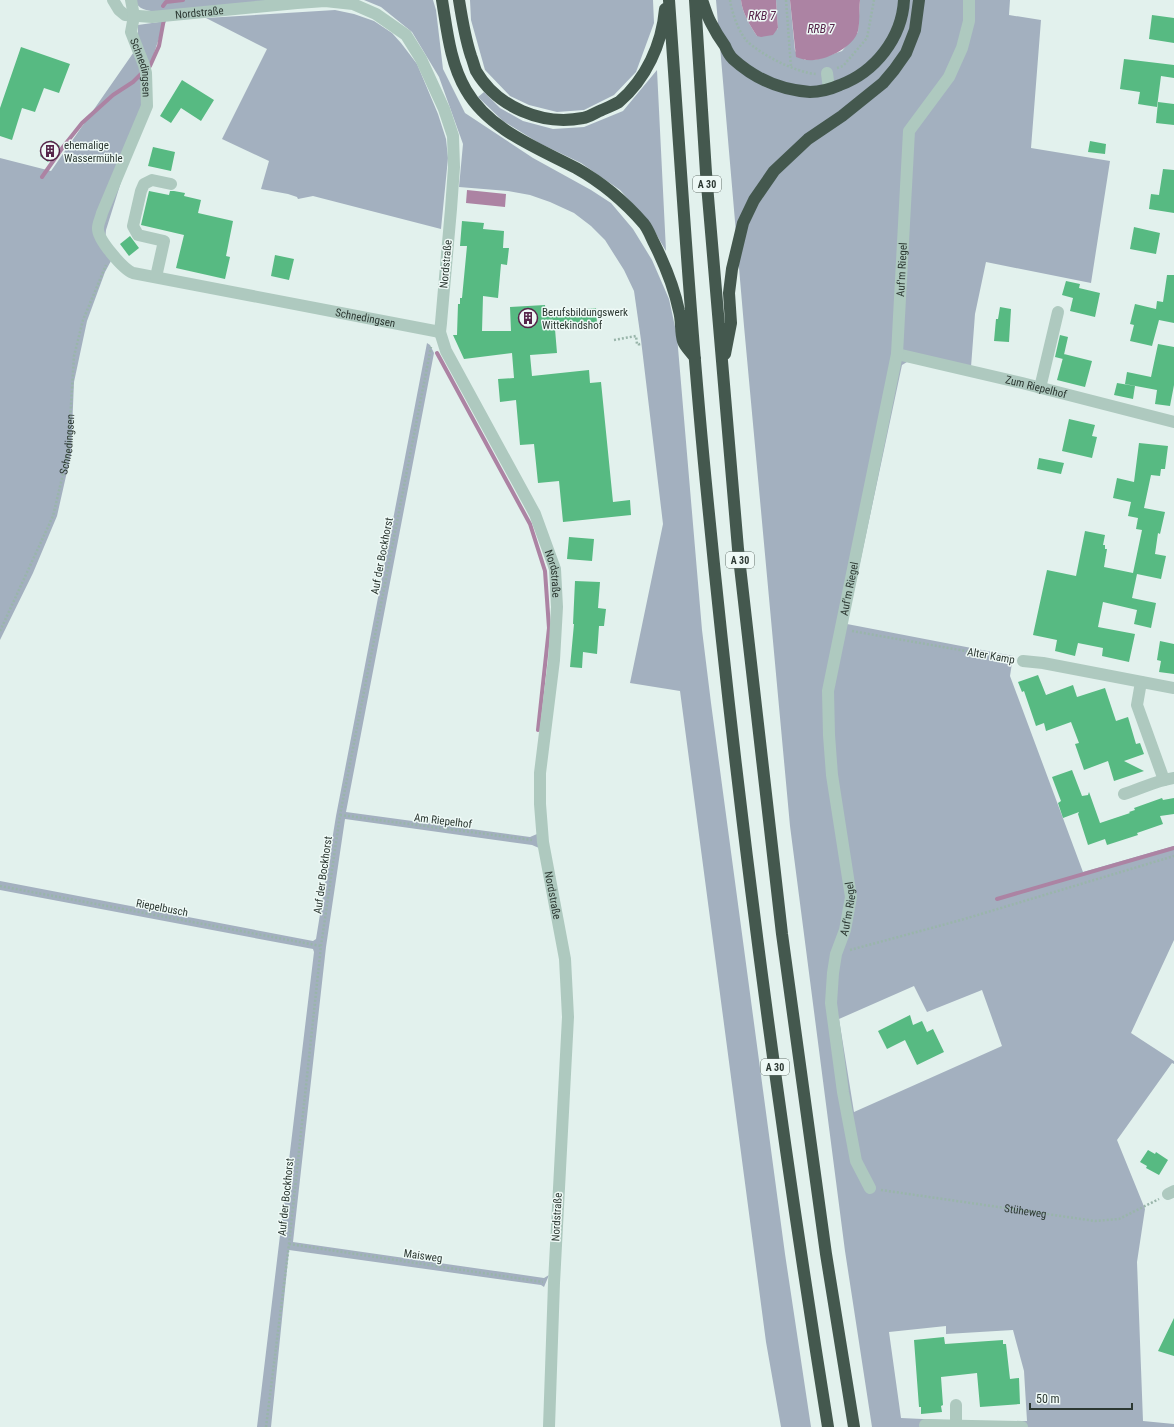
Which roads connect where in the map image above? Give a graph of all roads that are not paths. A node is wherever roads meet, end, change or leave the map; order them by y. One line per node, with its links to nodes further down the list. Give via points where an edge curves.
1 (113, 0): 12 (street, Nordstraße, via 125,15)
2 (131, 0): 12 (street)
3 (442, 0): 20 (highway, via 456,71 475,103 499,125 596,181 644,225 672,283 680,312 683,342)
4 (459, 0): 5 (highway, via 467,44 476,70 489,88 505,102 526,113 555,120 584,118 618,102 634,86 644,75 657,47)
5 (666, 0)
6 (669, 0): 20 (highway, A 30)
7 (695, 0): 21 (highway, A 30)
8 (702, 0): 14 (highway, via 710,23 732,58 750,72 766,82 787,89 812,92)
9 (904, 0): 14 (highway, via 898,28 887,50 873,66 847,83)
10 (919, 0): 21 (highway, via 915,30 906,53 894,70 883,83 808,139 774,170 754,200 743,223 732,270 729,293 731,323)
11 (969, 0): 19 (street, Auf'm Riegel, via 969,21 950,77 909,131)
12 (134, 16): 16 (street, Schnedingsen, via 131,32 146,73 147,106 102,213 98,229 100,237 125,269); 18 (street, Nordstraße, via 152,17 325,2 353,4 376,14 406,35 441,102 453,136 451,209)
13 (827, 73): 14 (street)
14 (829, 89)
15 (171, 184): 16 (street, via 152,180 144,184 133,226 138,235 164,241)
16 (156, 278): 18 (street, Schnedingsen)
17 (1058, 312): 22 (street)
18 (437, 331): 33 (street, Nordstraße, via 535,514 554,570 557,607 554,660 540,772 540,804 543,842 565,959 568,1017)
19 (897, 354): 22 (street, Zum Riepelhof); 29 (street, Auf'm Riegel, via 828,691 832,775 852,897 845,930 836,954 831,1003 843,1092 856,1160)
20 (696, 358): 34 (highway, A 30, via 708,503 759,954 801,1259)
21 (722, 367): 35 (highway, A 30, via 738,549 782,934 826,1254)
22 (1040, 388): 23 (street, Zum Riepelhof)
23 (1174, 422)
24 (1023, 661): 25 (street, Alter Kamp)
25 (1141, 682): 26 (street, Alter Kamp); 27 (street, via 1137,705)
26 (1174, 688)
27 (1169, 779): 28 (street)
28 (1124, 794)
29 (870, 1188)
30 (956, 1405): 32 (street)
31 (925, 1424): 32 (street)
32 (956, 1425): 36 (street)
33 (549, 1427)
34 (828, 1427)
35 (854, 1427)
36 (1022, 1427)

